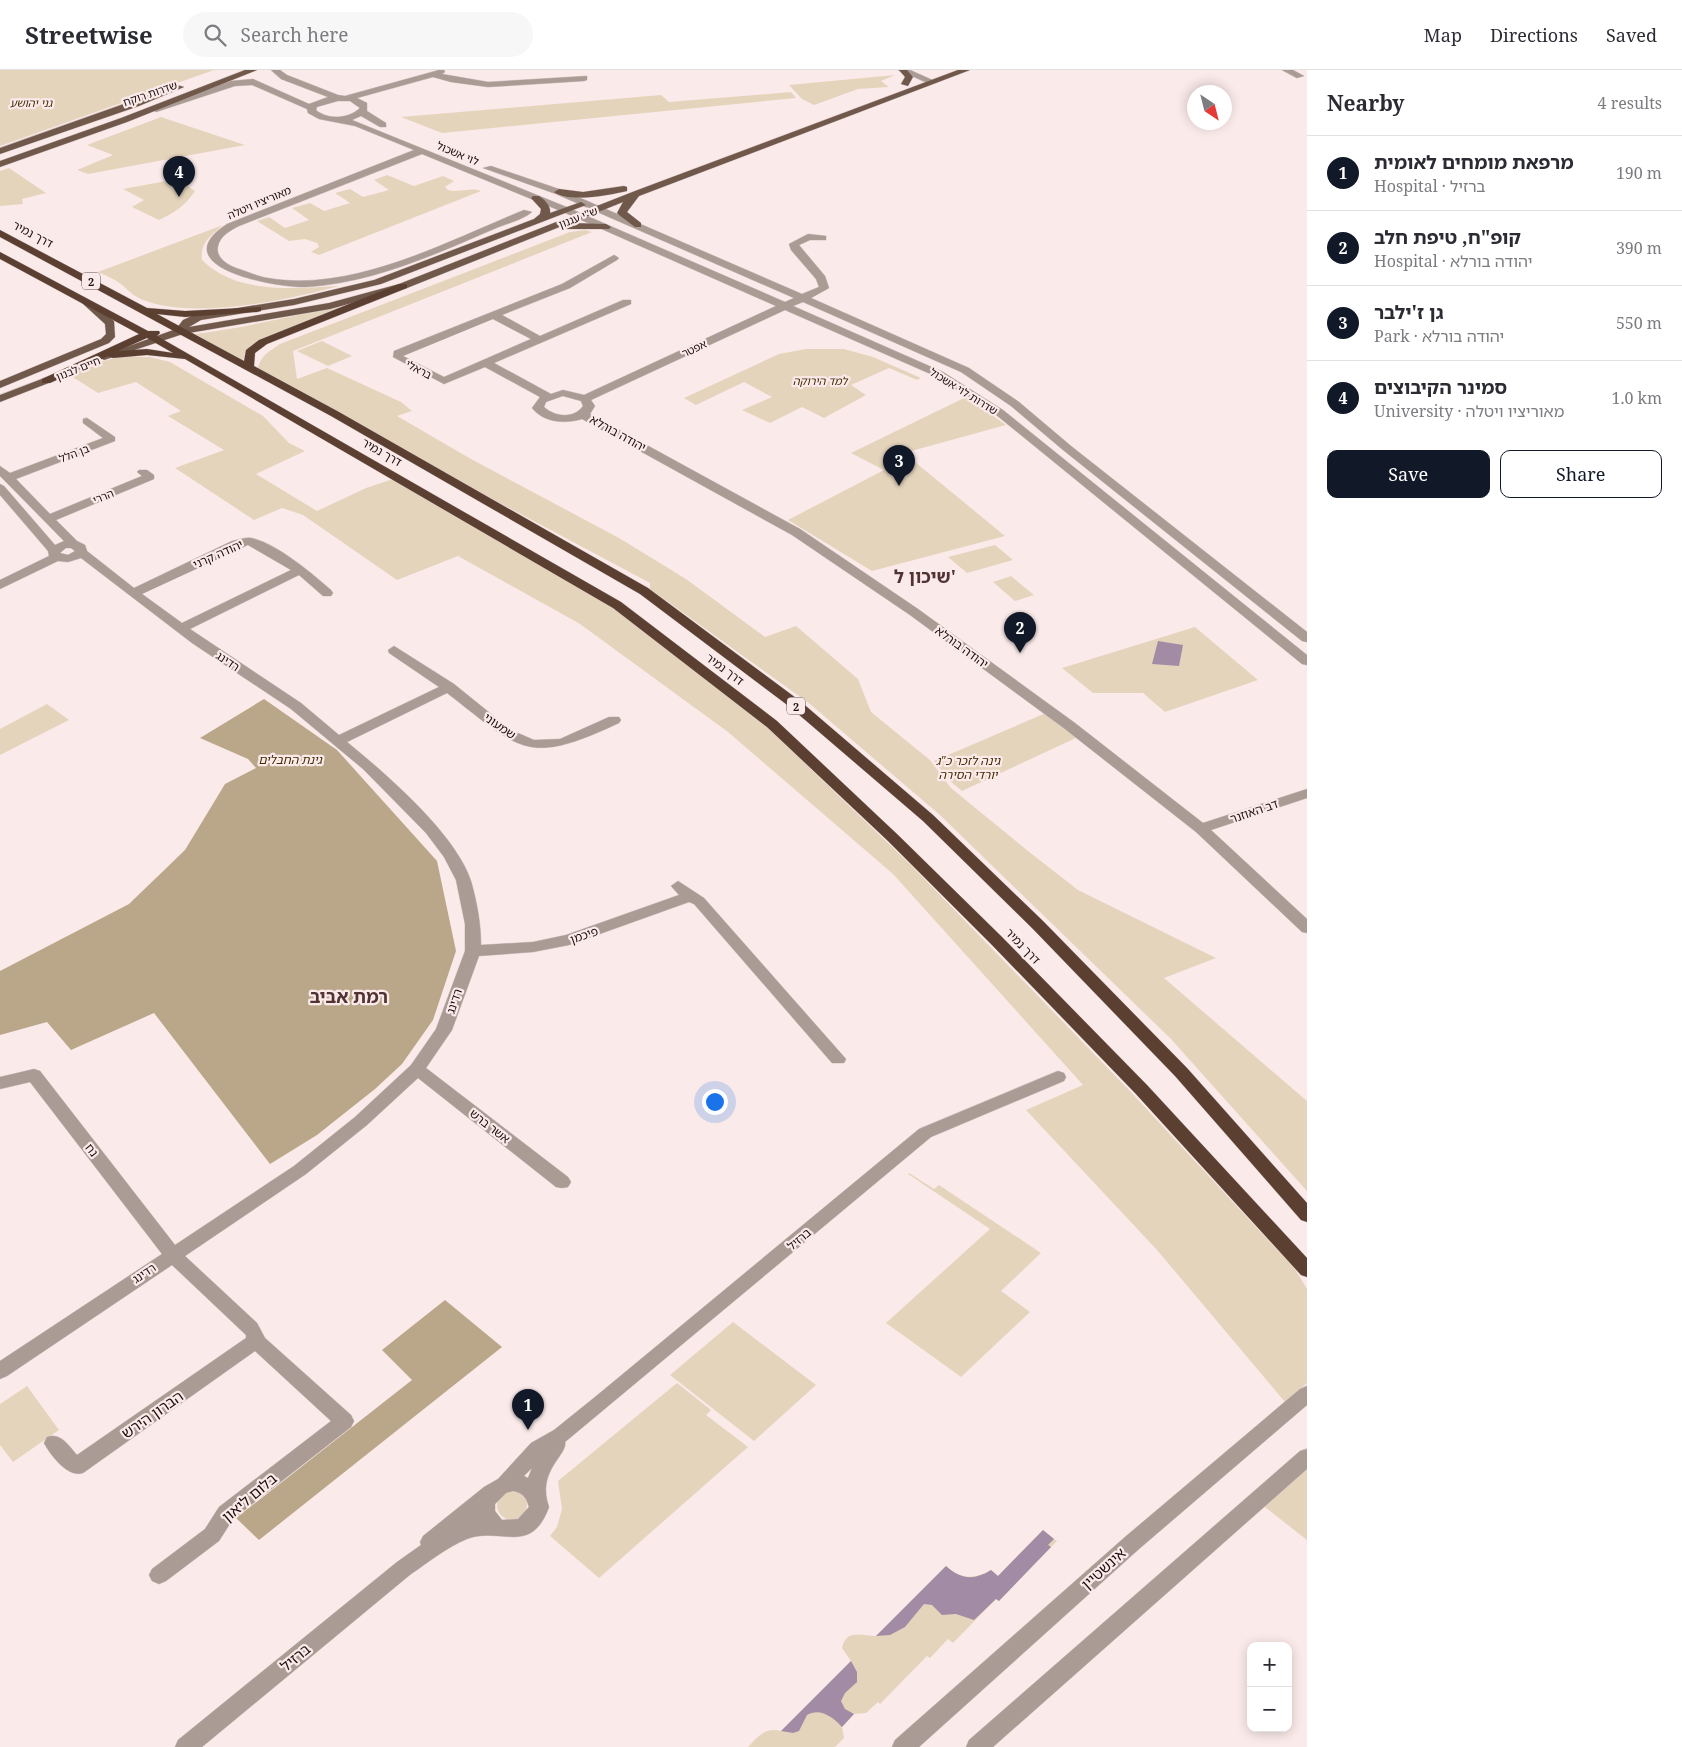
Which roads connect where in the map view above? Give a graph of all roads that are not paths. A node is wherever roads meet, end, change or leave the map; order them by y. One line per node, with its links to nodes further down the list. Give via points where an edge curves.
1 (229, 70): 12 (main road)
2 (252, 70): 23 (main road); 24 (main road, שדרות רוקח)
3 (275, 70): 19 (street, via 284,77)
4 (448, 70): 10 (street)
5 (903, 70): 14 (street); 16 (main road, via 909,77)
6 (916, 70): 14 (street)
7 (943, 70): 14 (main road, ש''י עגנון)
8 (966, 70): 14 (main road, ש''י עגנון)
9 (1286, 70): 11 (street)
10 (434, 75): 13 (street, via 462,83 492,85); 17 (street)
11 (1300, 76)
12 (206, 78)
13 (584, 78)
14 (932, 79): 16 (main road, ש''י עגנון); 31 (main road, ש''י עגנון)
15 (188, 84): 18 (main road, שדרות רוקח)
16 (905, 84): 29 (main road, ש''י עגנון)
17 (402, 85): 19 (street); 21 (street, via 374,97)
18 (158, 95): 24 (main road, שדרות רוקח); 25 (main road)
19 (342, 99): 20 (street, via 317,103); 21 (street, לוי אשכול, via 357,101)
20 (311, 108): 22 (street, לוי אשכול, via 318,116); 23 (street, via 253,82 243,82)
21 (363, 109): 22 (street); 30 (street, לוי אשכול, via 372,120 480,165)
22 (340, 119): 26 (street, לוי אשכול)
23 (124, 120): 28 (main road)
24 (57, 138): 27 (main road, שדרות רוקח)
25 (0, 150)
26 (423, 150): 32 (street, לוי אשכול); 48 (street, מאוריציו ויטלה, via 245,219 214,241 212,248 219,263 231,270 257,280 290,283 361,276)
27 (0, 159)
28 (0, 164)
29 (624, 189): 30 (main road, via 583,195); 33 (main road, ש''י עגנון)
30 (559, 192): 33 (street, לוי אשכול)
31 (638, 193): 34 (main road, ש''י עגנון); 39 (main road, via 622,213)
32 (536, 198): 35 (street, לוי אשכול); 38 (main road, via 546,209 544,217)
33 (585, 203): 34 (street, שדרות לוי אשכול); 35 (main road, ש''י עגנון)
34 (599, 208): 37 (main road, ש''י עגנון); 39 (street, שדרות לוי אשכול)
35 (566, 210): 37 (street, שדרות לוי אשכול); 38 (main road, ש''י עגנון)
36 (527, 212): 44 (street)
37 (579, 216): 40 (street, שדרות לוי אשכול); 42 (main road, ש''י עגנון)
38 (538, 221): 45 (main road, ש''י עגנון)
39 (638, 225): 52 (street, שדרות לוי אשכול)
40 (606, 227): 42 (main road, via 578,225); 57 (street, שדרות לוי אשכול)
41 (0, 233): 56 (highway, דרך נמיר / 2)
42 (531, 235): 51 (main road, ש''י עגנון)
43 (823, 238): 50 (street, via 808,236 794,244 794,248)
44 (437, 248): 45 (street, via 449,251); 48 (street)
45 (466, 249): 49 (main road, ש''י עגנון)
46 (0, 255): 55 (highway, דרך נמיר / 2)
47 (614, 258): 60 (street, בראלי, via 566,286)
48 (407, 260): 49 (street, via 415,264)
49 (416, 269): 58 (main road, ש''י עגנון, via 358,288)
50 (823, 284): 52 (street, via 805,288); 53 (street, אפטר); 59 (street)
51 (403, 286): 62 (main road, ש''י עגנון, via 330,306); 69 (highway, via 263,342 250,352)
52 (779, 287): 53 (street, שדרות לוי אשכול)
53 (804, 298): 57 (street, אפטר); 59 (street, שדרות לוי אשכול)
54 (626, 302): 64 (street, בראלי)
55 (87, 303): 63 (highway, דרך נמיר / 2); 71 (main road, חיים לבנון, via 110,323 111,335 105,341)
56 (136, 306): 58 (highway, via 170,313); 61 (highway, דרך נמיר / 2)
57 (786, 306): 73 (street, אפטר); 92 (street, שדרות לוי אשכול, via 939,374 999,412)
58 (257, 309): 62 (main road, ש''י עגנון, via 193,319)
59 (831, 310): 90 (street, שדרות לוי אשכול, via 964,370 1015,404)
60 (494, 315): 64 (street); 68 (street, בראלי, via 398,353 398,358 444,381)
61 (156, 317): 62 (highway, דרך נמיר / 2); 63 (highway)
62 (181, 331): 63 (main road, ש''י עגנון); 65 (highway, via 179,346); 69 (highway, דרך נמיר / 2)
63 (152, 336): 65 (highway, דרך נמיר / 2); 66 (main road, חיים לבנון); 70 (highway)
64 (540, 340): 68 (street, בראלי)
65 (182, 353): 67 (highway, דרך נמיר / 2)
66 (104, 357): 67 (highway, via 147,352); 70 (main road, חיים לבנון)
67 (196, 361): 107 (highway, דרך נמיר / 2, via 617,605 772,724 997,941 1141,1089)
68 (486, 363): 72 (street)
69 (249, 368): 105 (highway, דרך נמיר / 2, via 644,591 795,704 928,818 1038,925 1217,1110)
70 (46, 381): 74 (main road, חיים לבנון)
71 (0, 385)
72 (548, 396): 73 (street, via 572,394); 75 (street, via 538,404 542,413 566,418)
73 (585, 399): 75 (street, via 589,406)
74 (0, 400)
75 (582, 414): 97 (street, יהודה בורלא, via 764,513 844,562 1065,722)
76 (87, 421): 79 (street, בן הלל, via 111,439)
77 (0, 468): 79 (street, רדינג)
78 (143, 472): 81 (street, הררי, via 150,478)
79 (8, 478): 81 (street, רדינג)
80 (0, 488): 83 (street, רדינג)
81 (48, 519): 82 (street, רדינג)
82 (77, 548): 83 (street, via 63,545); 85 (street, רדינג)
83 (58, 555): 85 (street, רדינג); 86 (street)
84 (300, 570): 87 (street, יהודה קרני, via 248,541); 88 (street, יהודה קרני); 89 (street)
85 (111, 577): 87 (street, רדינג)
86 (0, 586)
87 (134, 593): 89 (street, רדינג)
88 (327, 593)
89 (181, 628): 95 (street, רדינג, via 296,706)
90 (1307, 638)
91 (394, 650): 93 (street, שמעוני)
92 (1307, 661)
93 (449, 687): 94 (street, שמעוני, via 505,731 528,743 564,742); 95 (street)
94 (614, 720)
95 (338, 741): 99 (street, רדינג, via 401,799 451,856 463,880 470,906)
96 (1307, 793): 97 (street, דב האוזנר)
97 (1201, 829): 98 (street, יהודה בורלא)
98 (1307, 928)
99 (473, 951): 100 (street, פיכמן, via 533,947 569,940 684,891 699,900); 101 (street, רדינג, via 444,1030)
100 (838, 1059)
101 (417, 1069): 104 (street, אשר ברש); 106 (street, רדינג, via 361,1121 300,1170)
102 (1058, 1077): 111 (street, ברזיל, via 924,1133)
103 (0, 1083): 106 (street, נח, via 34,1074)
104 (562, 1182)
105 (1307, 1215)
106 (172, 1254): 108 (street, via 251,1328); 109 (street, רדינג)
107 (1305, 1269)
108 (256, 1342): 112 (street, הברון הירש, via 76,1467); 119 (street, בלום ליאון, via 344,1421 226,1513 212,1535)
109 (0, 1371)
110 (1307, 1394): 121 (street, אינשטיין, via 1132,1543)
111 (561, 1436): 114 (street, ברזיל, via 553,1438 520,1466); 115 (street, ברזיל, via 545,1458 536,1478)
112 (54, 1443)
113 (1307, 1456): 122 (street)
114 (505, 1484): 115 (street, via 522,1484); 116 (street)
115 (535, 1493): 117 (street, via 539,1507 532,1521 516,1529)
116 (488, 1496): 117 (street, via 484,1509); 118 (street, ברזיל, via 435,1537)
117 (494, 1526): 118 (street, ברזיל, via 456,1534)
118 (404, 1568): 120 (street, ברזיל)
119 (159, 1575)
120 (186, 1747)
121 (903, 1747)
122 (977, 1747)

